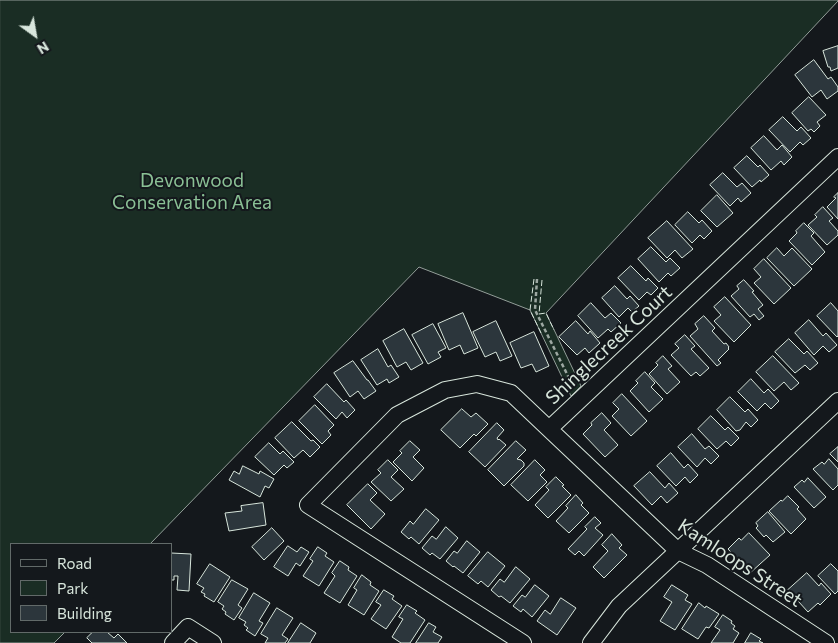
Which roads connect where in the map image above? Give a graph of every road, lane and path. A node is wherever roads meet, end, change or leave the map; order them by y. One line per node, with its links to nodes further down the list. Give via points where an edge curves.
1 (838, 157): 5 (street, Shinglecreek Court)
2 (537, 279): 3 (path, via 535,310)
3 (576, 391)
4 (838, 401): 6 (street)
5 (549, 428): 6 (street, Kamloops Street); 10 (street, Shinglecreek Court, via 510,393 477,384 445,390 397,415 308,505)
6 (678, 551): 11 (street, via 619,606); 12 (street, Kamloops Street, via 707,566)
7 (838, 639): 13 (street)
8 (173, 643): 9 (street, via 188,627)
9 (213, 643)
10 (523, 643)
11 (590, 643)
12 (826, 643)
13 (834, 643)

